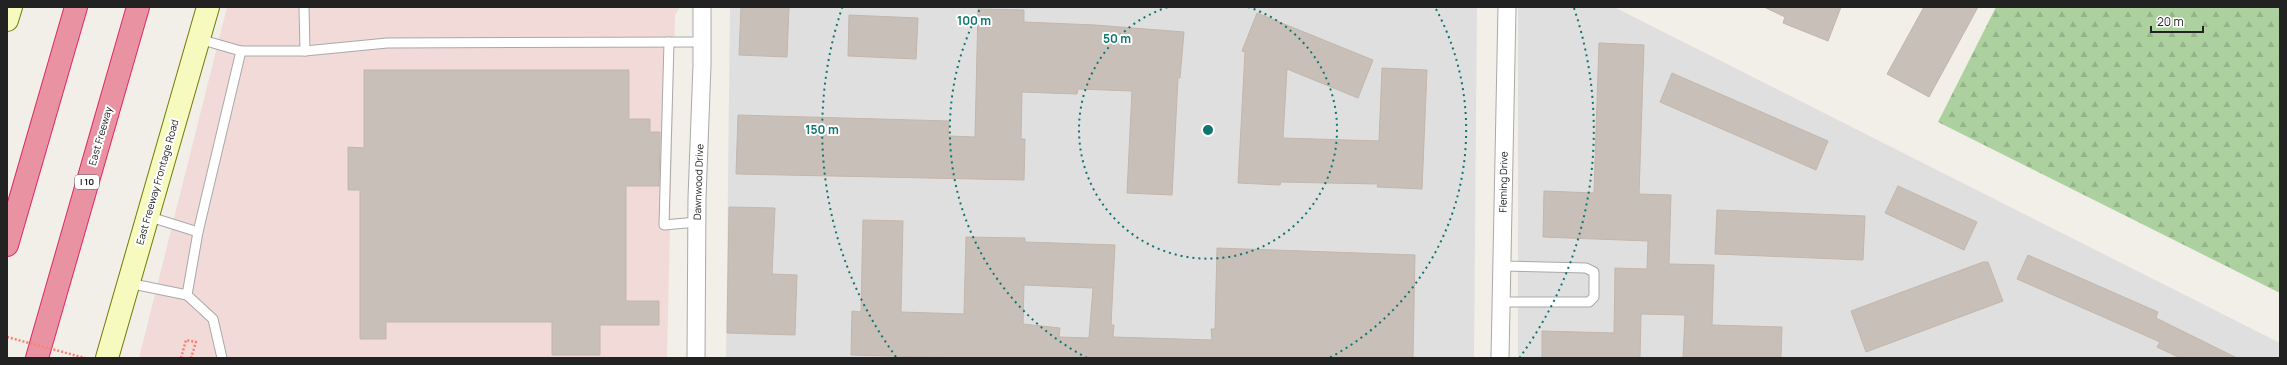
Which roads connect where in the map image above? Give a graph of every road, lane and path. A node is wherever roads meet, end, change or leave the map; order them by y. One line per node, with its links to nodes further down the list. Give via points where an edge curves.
1 (12, 7): 8 (main road)
2 (76, 7): 17 (highway)
3 (138, 7): 23 (highway, East Freeway / I 10)
4 (208, 7): 9 (main road, East Freeway Frontage Road)
5 (304, 7): 13 (lane)
6 (702, 7): 11 (street, Dawnwood Drive)
7 (1507, 7): 18 (street, Fleming Drive)
8 (7, 20)
9 (199, 39): 12 (lane); 14 (main road, East Freeway Frontage Road)
10 (669, 42): 11 (lane); 13 (lane, via 387,43); 15 (lane, via 664,225)
11 (702, 42): 15 (street, Dawnwood Drive)
12 (241, 51): 13 (lane); 16 (lane)
13 (305, 52)
14 (147, 216): 16 (lane); 19 (main road, East Freeway Frontage Road)
15 (697, 222): 29 (street, Dawnwood Drive)
16 (198, 232): 20 (lane)
17 (7, 245)
18 (1502, 266): 21 (street, Fleming Drive); 21 (lane, via 1586,268 1594,272 1594,297 1589,302)
19 (128, 283): 20 (lane); 25 (main road, East Freeway Frontage Road)
20 (187, 295): 28 (lane, via 213,319)
21 (1501, 302): 30 (street, Fleming Drive)
22 (7, 337): 24 (path, bridge)
23 (37, 358)
24 (85, 358)
25 (107, 358)
26 (181, 358): 27 (path, via 186,340 196,342)
27 (192, 358)
28 (222, 358)
29 (696, 358)
30 (1500, 358)

